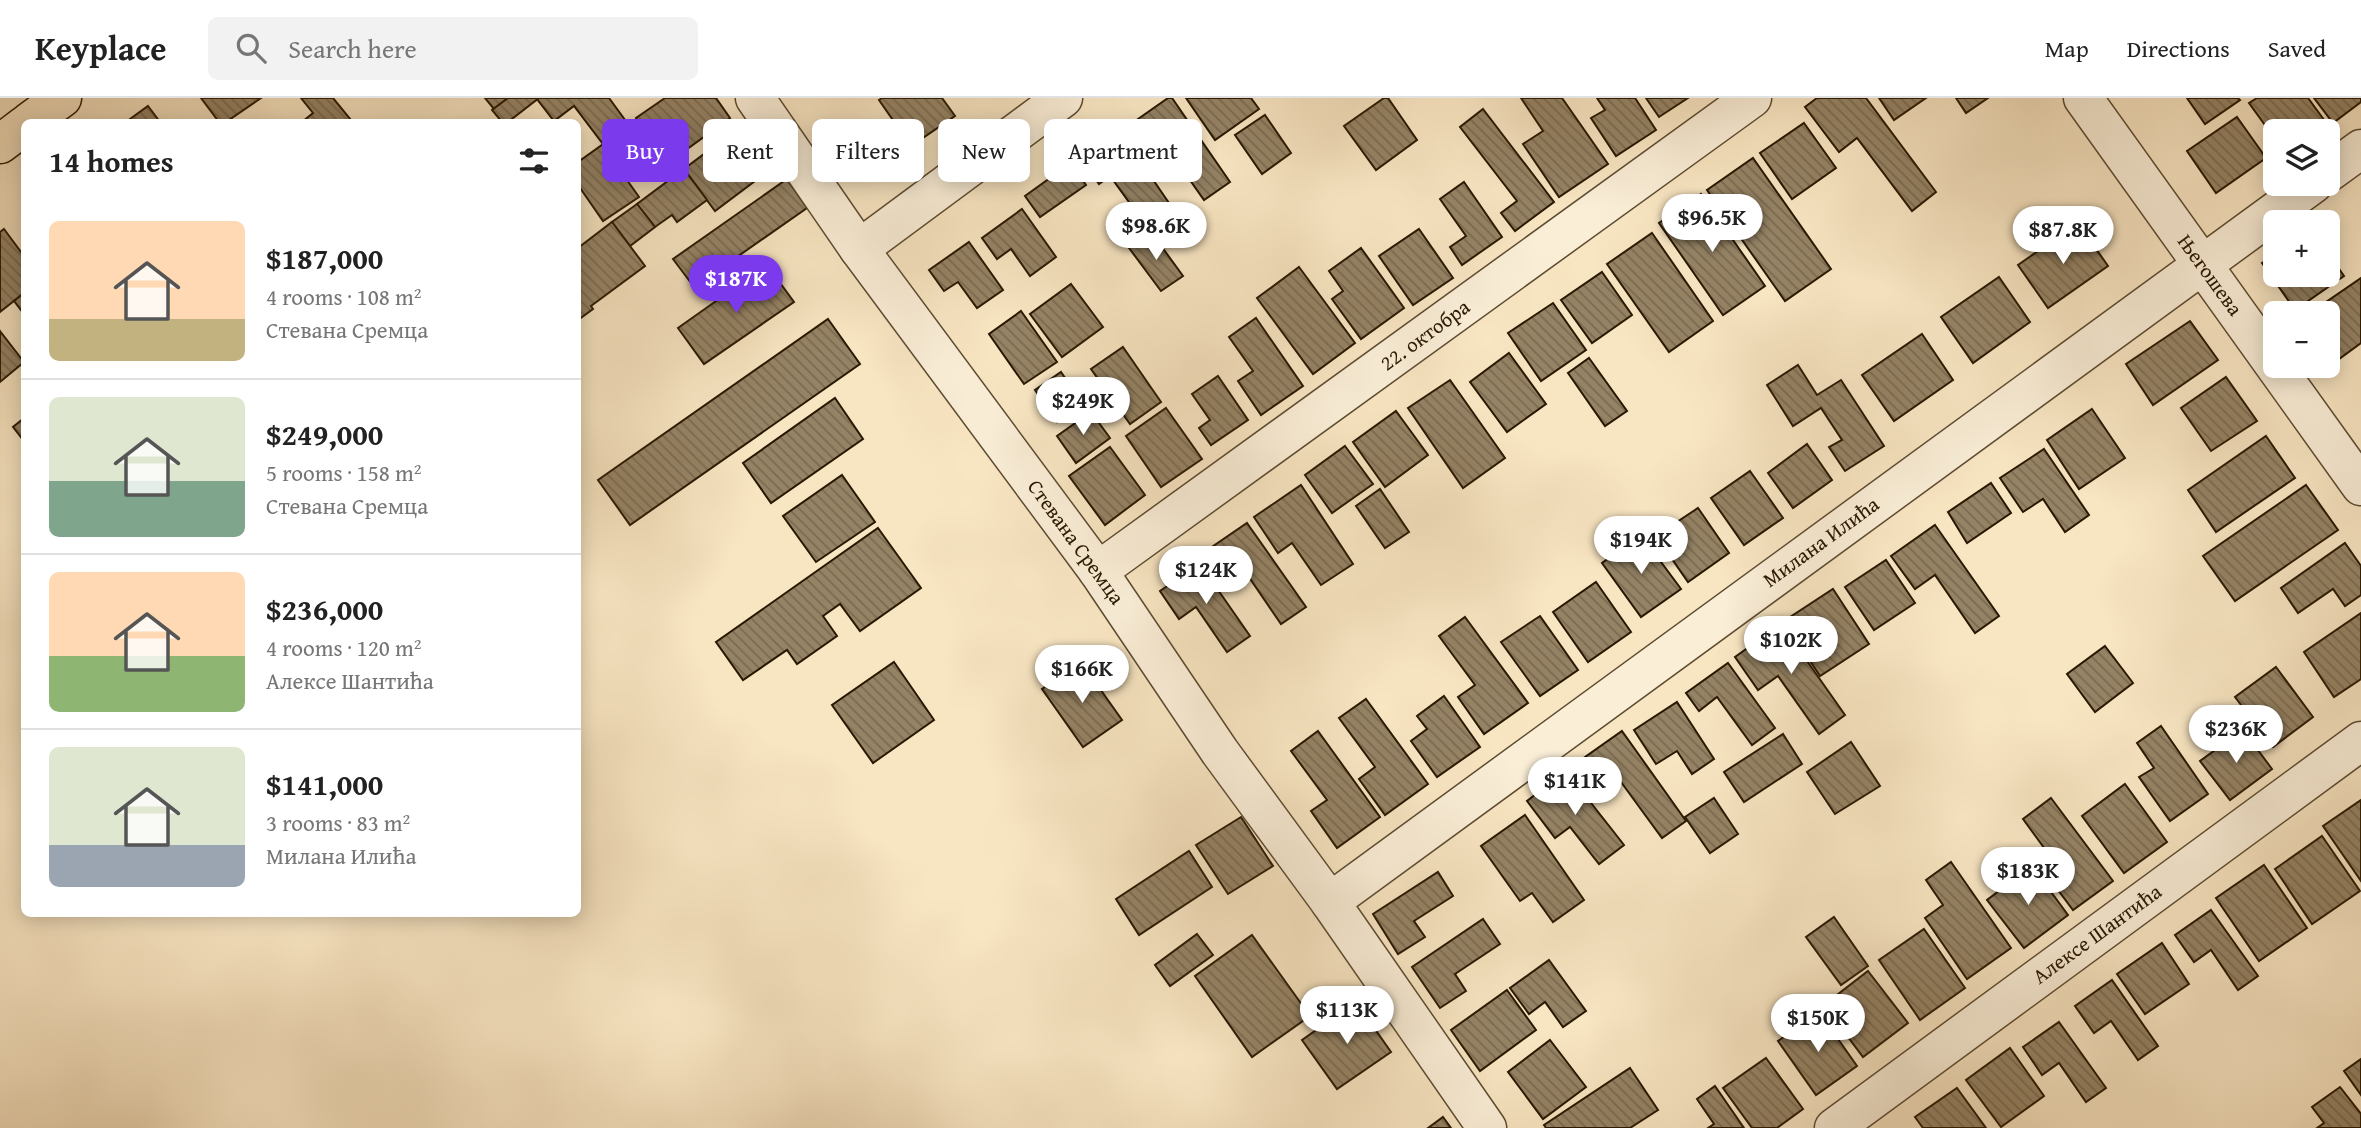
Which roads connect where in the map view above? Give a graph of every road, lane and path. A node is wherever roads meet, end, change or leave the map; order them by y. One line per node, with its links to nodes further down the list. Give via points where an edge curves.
1 (62, 98): 6 (main road)
2 (755, 98): 12 (street, Стевана Сремца)
3 (1063, 98): 12 (street)
4 (1752, 98): 15 (street, 22. октобра)
5 (2082, 98): 13 (street, Његошева)
6 (33, 119)
7 (21, 128): 8 (main road)
8 (0, 144)
9 (2361, 149): 10 (street)
10 (2340, 164)
11 (2296, 196): 13 (street, Милана Илића)
12 (859, 249): 15 (street, Стевана Сремца)
13 (2202, 263): 14 (street, Његошева); 17 (street, Милана Илића)
14 (2361, 486)
15 (1098, 571): 17 (street, Стевана Сремца, via 1220,752)
16 (2361, 741): 19 (street, Алексе Шантића)
17 (1330, 902): 18 (street, Стевана Сремца)
18 (1487, 1128)
19 (1834, 1128)

